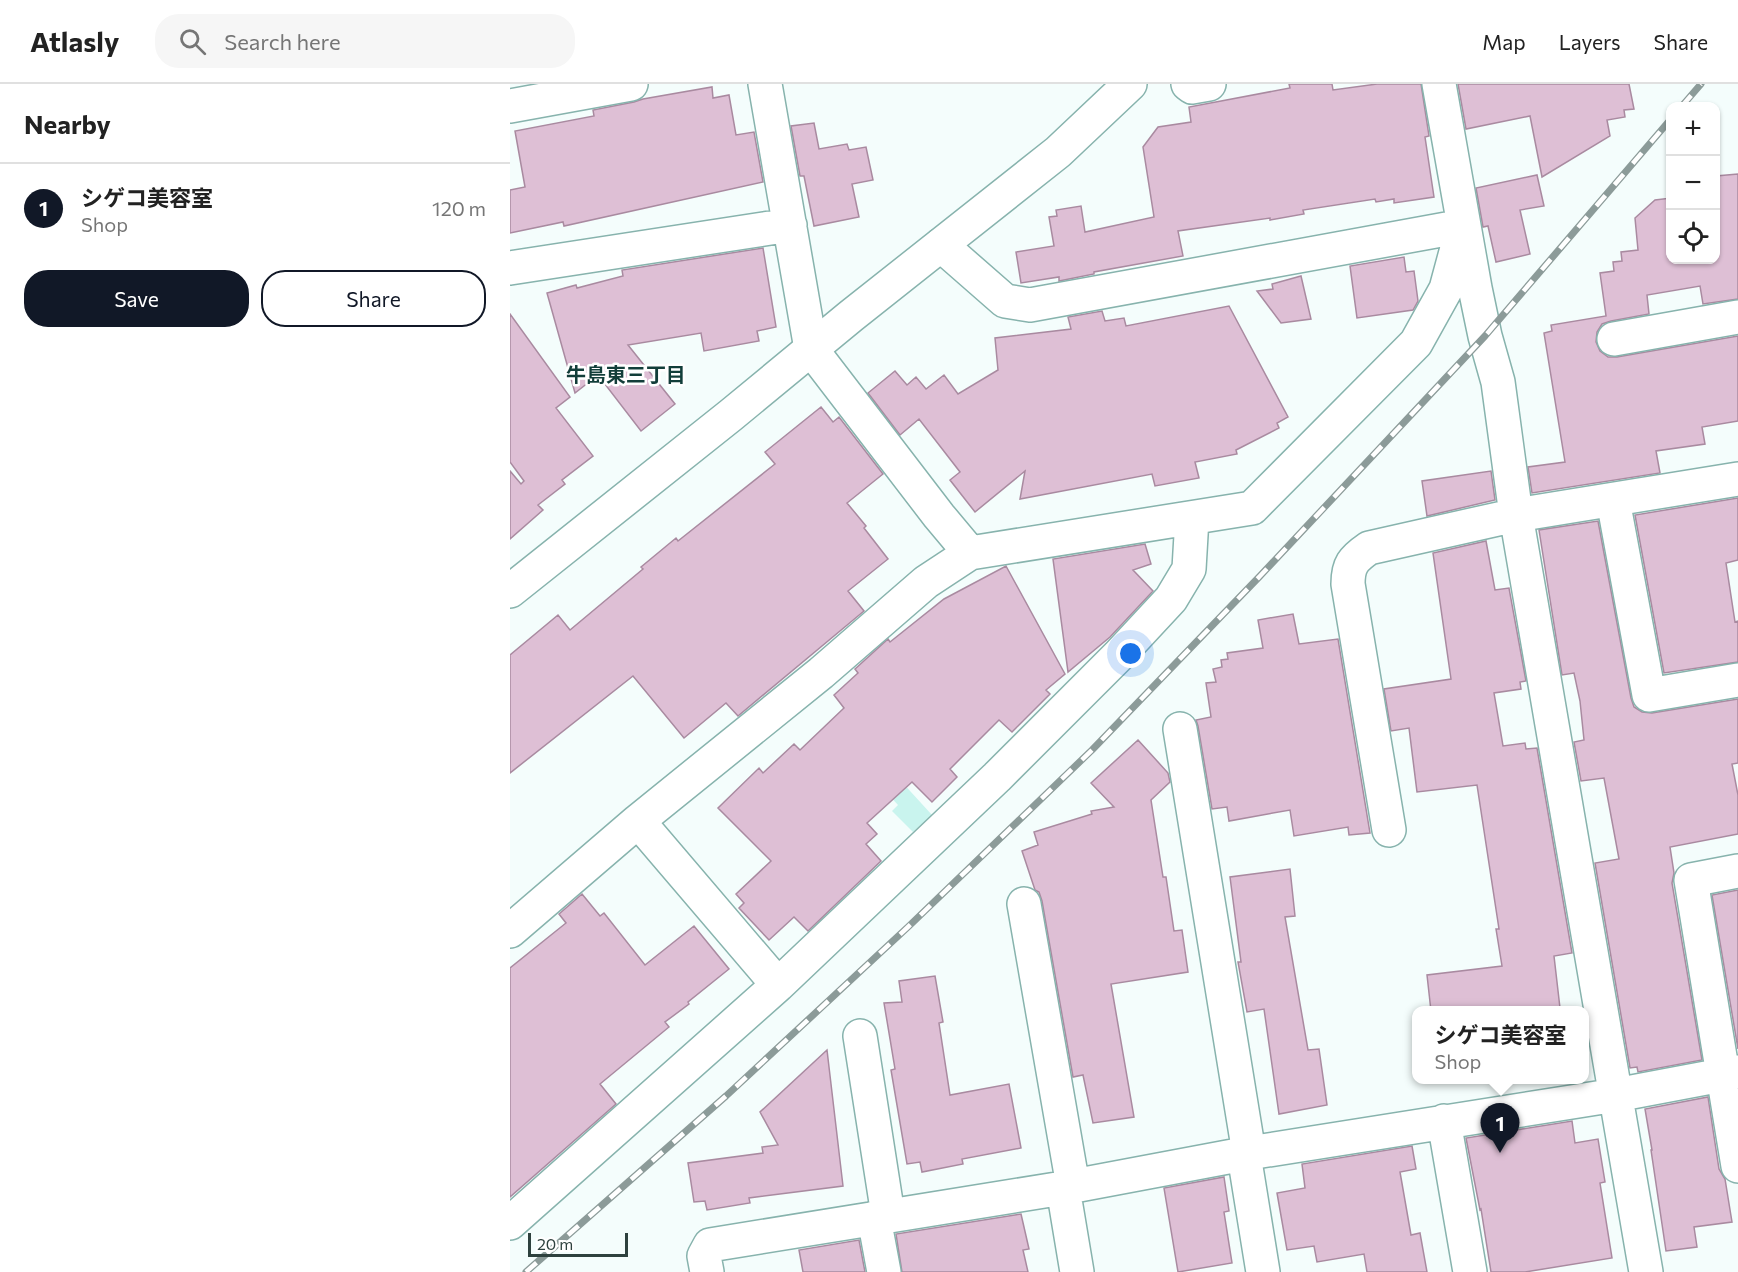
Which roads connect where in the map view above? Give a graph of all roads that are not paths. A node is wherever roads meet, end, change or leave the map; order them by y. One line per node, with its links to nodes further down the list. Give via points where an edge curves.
1 (631, 84): 7 (street)
2 (765, 84): 8 (street)
3 (1130, 84): 10 (street, via 1058,152)
4 (1188, 84): 5 (street)
5 (1209, 84)
6 (1439, 84): 9 (street)
7 (510, 106)
8 (790, 225): 11 (street); 14 (street)
9 (1462, 226): 10 (street, via 1030,305 1005,301); 17 (street, via 1498,382); 18 (street, via 1446,289 1416,343 1252,508)
10 (941, 245): 14 (street)
11 (510, 268)
12 (1738, 317): 13 (street)
13 (1614, 339)
14 (811, 349): 19 (street); 20 (street)
15 (1738, 479): 16 (street)
16 (1613, 500): 17 (street); 21 (street, via 1649,695)
17 (1516, 515): 24 (street, via 1369,548 1357,556 1348,570); 31 (street)
18 (1192, 518): 19 (street); 28 (street, via 1189,568 1171,599 997,777)
19 (970, 554): 23 (street, via 926,582)
20 (510, 591)
21 (1738, 680)
22 (1180, 729): 33 (street)
23 (638, 821): 27 (street); 28 (street)
24 (1389, 830)
25 (1738, 871): 30 (street, via 1690,880)
26 (1024, 904): 35 (street)
27 (510, 931)
28 (778, 985): 37 (street)
29 (860, 1036): 36 (street)
30 (1730, 1073): 31 (street); 34 (street)
31 (1616, 1095): 32 (street); 43 (street)
32 (1444, 1121): 33 (street); 42 (street)
33 (1246, 1154): 35 (street); 41 (street)
34 (1738, 1166)
35 (1068, 1187): 36 (street); 40 (street)
36 (881, 1217): 38 (street, via 710,1245 704,1256); 39 (street)
37 (510, 1223)
38 (707, 1272)
39 (884, 1272)
40 (1077, 1272)
41 (1263, 1272)
42 (1470, 1272)
43 (1646, 1272)

